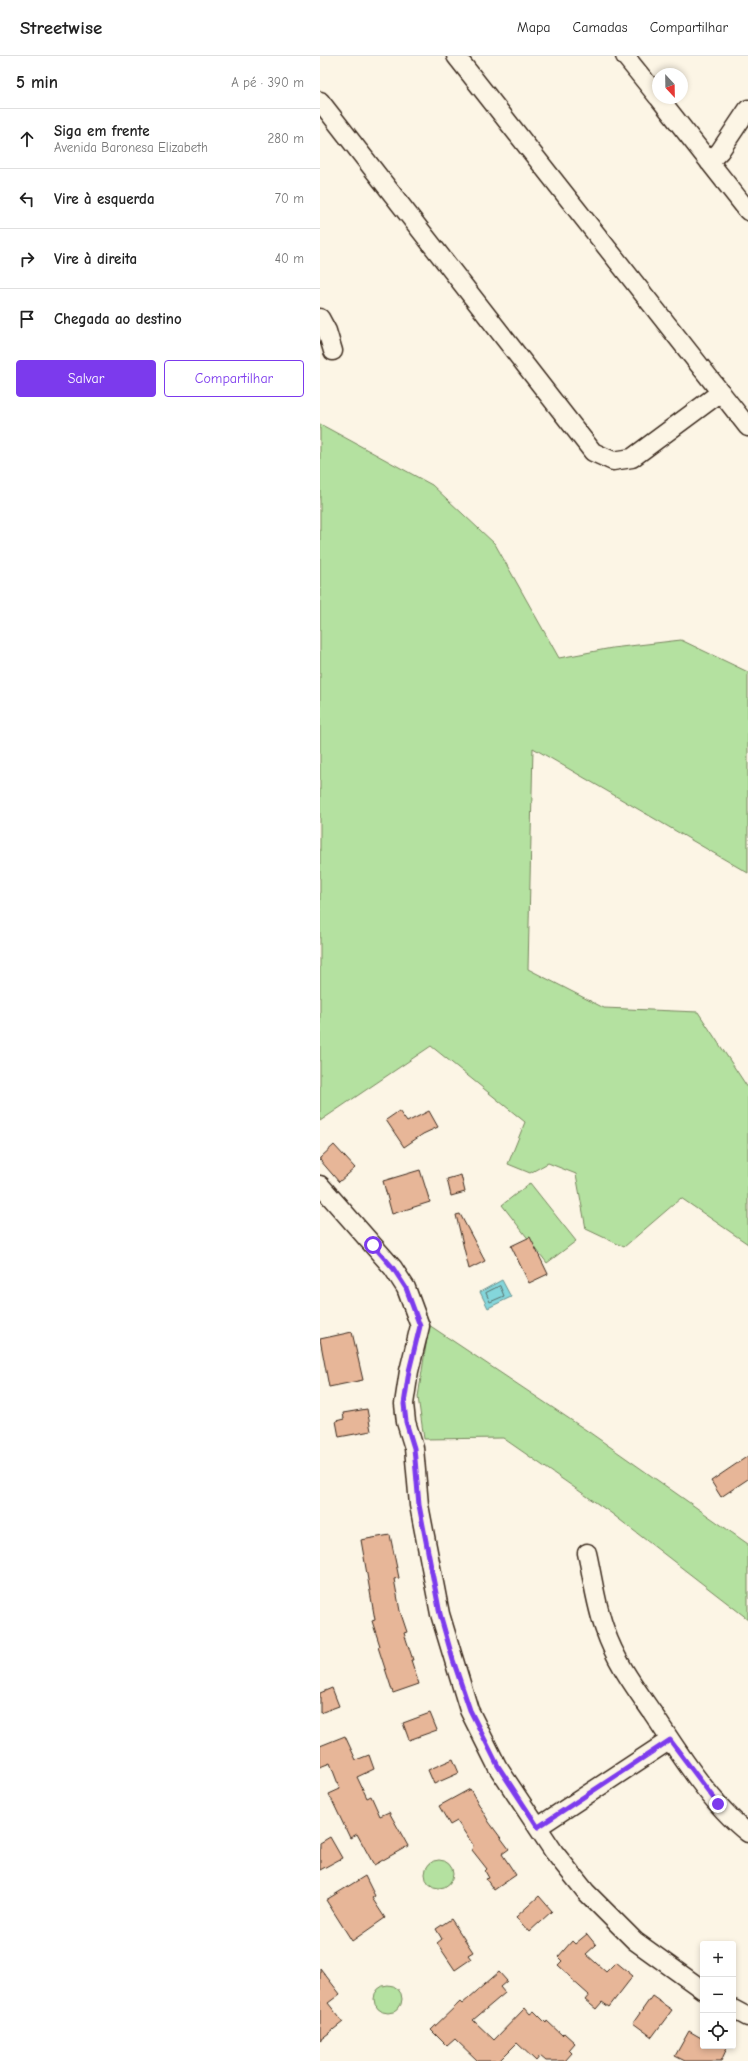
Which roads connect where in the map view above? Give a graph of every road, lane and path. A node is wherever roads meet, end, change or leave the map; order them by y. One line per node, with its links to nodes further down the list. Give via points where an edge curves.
1 (456, 56): 11 (street)
2 (625, 56): 3 (street)
3 (652, 90)
4 (320, 101): 11 (street, via 593,452 613,461 632,458)
5 (663, 104): 7 (street)
6 (748, 109): 7 (street, via 720,151)
7 (709, 162): 8 (street)
8 (748, 211)
9 (320, 318): 10 (street)
10 (333, 351)
11 (720, 392): 12 (street)
12 (748, 427)
13 (320, 1185): 16 (street, via 393,1268 406,1288 415,1310 420,1326 404,1404 406,1422 414,1448 419,1505 440,1614 470,1710 498,1766)
14 (587, 1553): 15 (street, via 604,1630 613,1651)
15 (670, 1740): 16 (street); 17 (street, via 718,1804)
16 (538, 1827): 18 (street, via 586,1892 635,1941)
17 (748, 1833)
18 (700, 1988)
19 (736, 2011): 20 (street)
20 (748, 2017)

